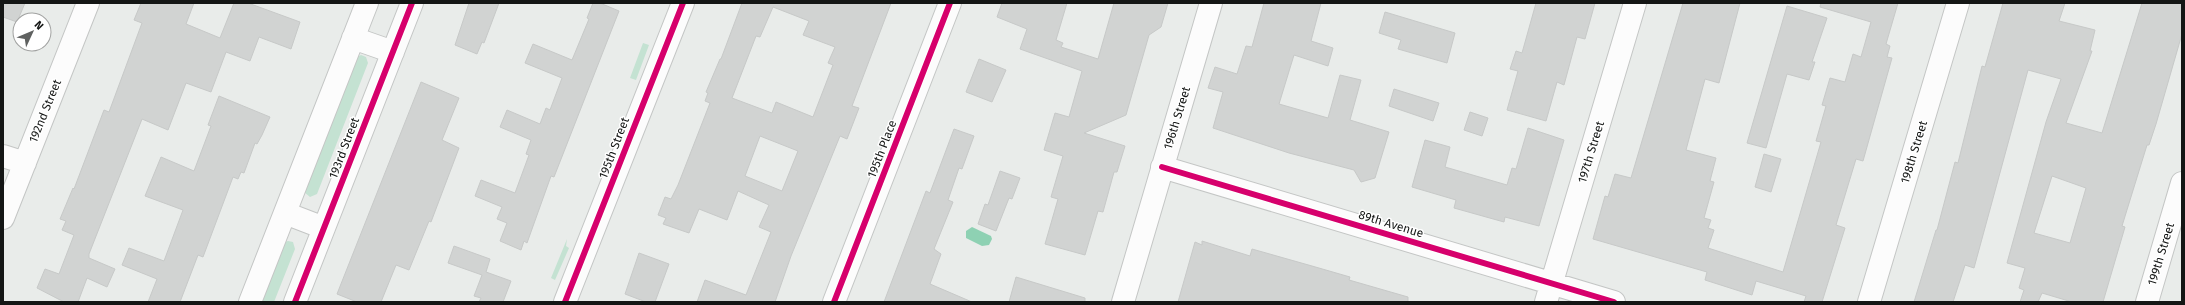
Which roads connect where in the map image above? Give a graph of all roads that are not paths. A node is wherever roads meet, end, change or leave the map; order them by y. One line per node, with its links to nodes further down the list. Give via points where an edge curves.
1 (88, 3): 12 (street, 192nd Street)
2 (367, 3): 9 (street)
3 (412, 3): 10 (street, 193rd Street)
4 (683, 3): 21 (street, 195th Street)
5 (950, 3): 22 (street, 195th Place)
6 (1211, 3): 13 (street, 196th Street)
7 (1635, 3): 18 (street, 197th Street)
8 (1958, 3): 25 (street, 198th Street)
9 (353, 38): 10 (street); 15 (street)
10 (393, 52): 17 (street, 193rd Street)
11 (3, 156): 12 (street)
12 (25, 163): 16 (street, 192nd Street)
13 (1162, 167): 18 (street, 89th Avenue); 23 (street, 196th Street)
14 (2182, 183): 26 (street, 199th Street)
15 (285, 213): 17 (street); 19 (street)
16 (3, 218)
17 (324, 228): 20 (street, 193rd Street)
18 (1549, 293): 24 (street, 89th Avenue)
19 (250, 302)
20 (295, 302)
21 (565, 302)
22 (834, 302)
23 (1123, 302)
24 (1614, 302)
25 (1869, 302)
26 (2147, 302)

